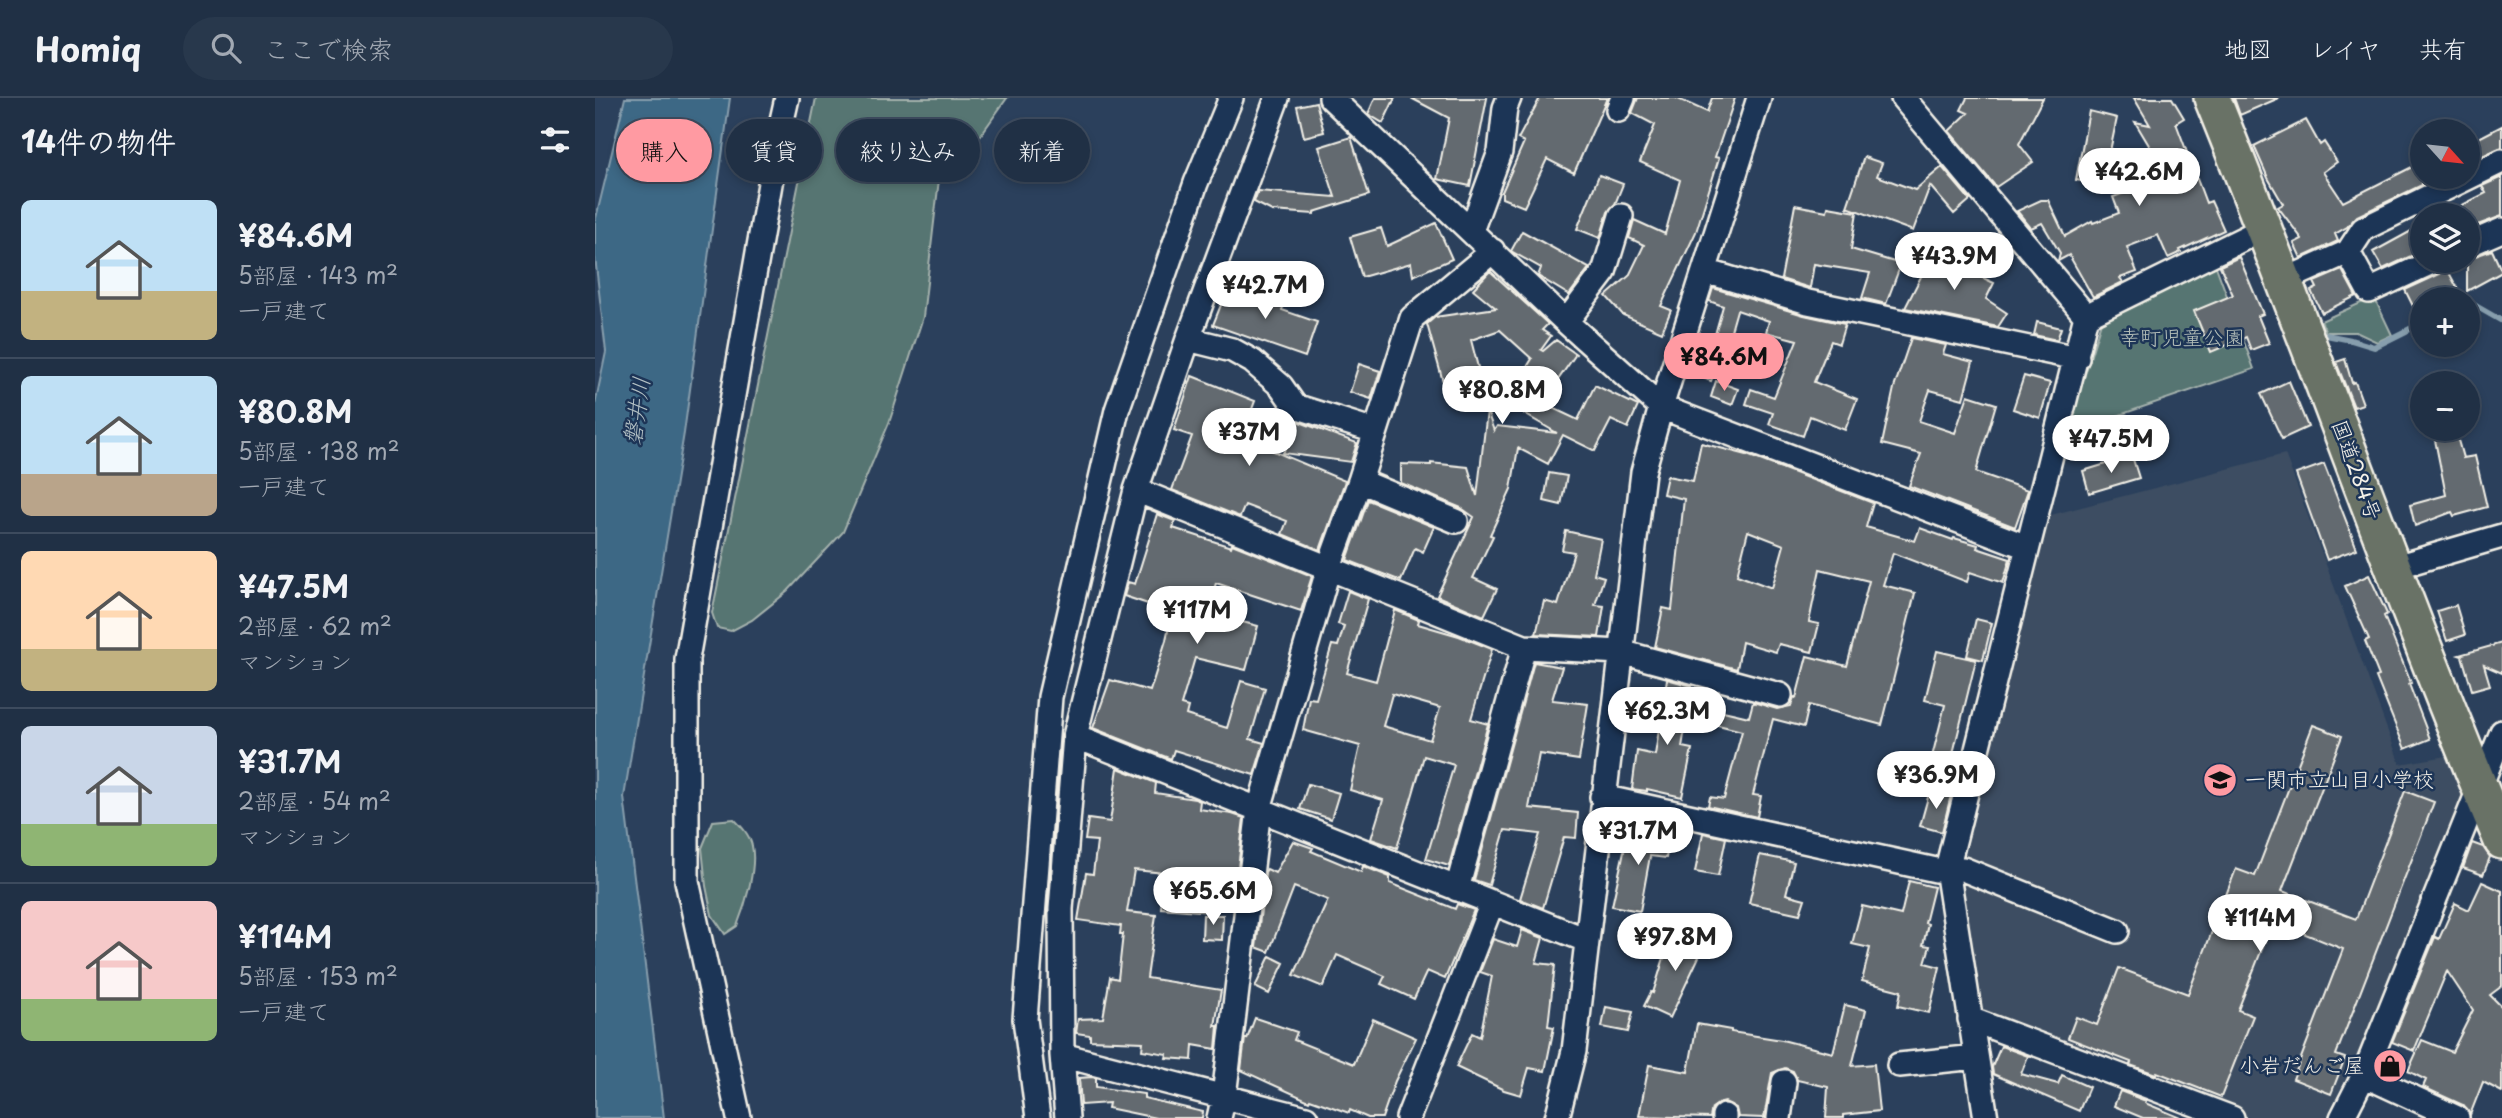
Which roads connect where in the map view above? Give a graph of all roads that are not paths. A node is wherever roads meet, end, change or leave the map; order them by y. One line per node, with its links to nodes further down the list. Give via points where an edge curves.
1 (787, 98): 55 (street, via 687,659 687,881)
2 (1231, 98): 56 (street, via 1196,183 1117,410 1049,697 1025,1019)
3 (1277, 98): 22 (street)
4 (1331, 98): 13 (street)
5 (1509, 98): 13 (street, via 1500,152)
6 (1759, 98): 17 (street)
7 (1903, 98): 20 (street)
8 (2212, 98): 11 (highway, 国道284号)
9 (2502, 161): 16 (street, via 2363,229)
10 (1621, 216): 21 (street, via 1604,272)
11 (2265, 228): 19 (highway, 国道284号); 20 (street)
12 (2502, 230): 14 (street)
13 (1471, 231): 15 (street)
14 (2480, 239)
15 (1493, 251): 21 (street); 25 (street, via 1412,318)
16 (2348, 252): 18 (street, via 2369,290); 19 (street)
17 (1705, 271): 23 (street, via 1808,302); 24 (street)
18 (2410, 272)
19 (2285, 280): 32 (highway, 国道284号)
20 (2086, 316): 23 (street)
21 (1566, 322): 24 (street)
22 (1188, 340): 25 (street, via 1232,350 1252,361 1281,386 1295,406); 27 (street)
23 (2077, 358): 30 (street)
24 (1661, 407): 30 (street); 34 (street, via 1643,472)
25 (1375, 431): 26 (street)
26 (1360, 481): 28 (street); 31 (street)
27 (1136, 490): 31 (street); 37 (street)
28 (1456, 521)
29 (2502, 536): 32 (street)
30 (2027, 547): 42 (street)
31 (1329, 567): 33 (street); 40 (street)
32 (2392, 568): 38 (highway, 国道284号)
33 (1524, 647): 34 (street); 43 (street)
34 (1621, 652): 35 (street); 39 (street)
35 (1780, 695)
36 (2502, 732): 38 (street)
37 (1075, 737): 40 (street); 48 (street, via 1061,909)
38 (2480, 789): 41 (highway, 国道284号); 51 (street)
39 (1602, 797): 42 (street); 46 (street)
40 (1259, 809): 43 (street); 53 (street)
41 (2502, 841)
42 (1947, 869): 45 (street, via 1963,869); 47 (street)
43 (1457, 889): 44 (street)
44 (1492, 903): 46 (street); 59 (street)
45 (2117, 931)
46 (1586, 940): 60 (street, via 1574,1051)
47 (1970, 1019): 49 (street); 54 (street)
48 (1062, 1055): 53 (street); 57 (street)
49 (1976, 1057): 50 (street); 62 (street)
50 (1899, 1065)
51 (2364, 1075): 64 (street); 65 (street)
52 (1784, 1082): 61 (street)
53 (1221, 1107): 58 (street)
54 (2204, 1113): 63 (street)
55 (739, 1118)
56 (1038, 1118)
57 (1067, 1118)
58 (1306, 1118)
59 (1408, 1118)
60 (1557, 1118)
61 (1779, 1118)
62 (1986, 1118)
63 (2232, 1118)
64 (2342, 1118)
65 (2457, 1118)

